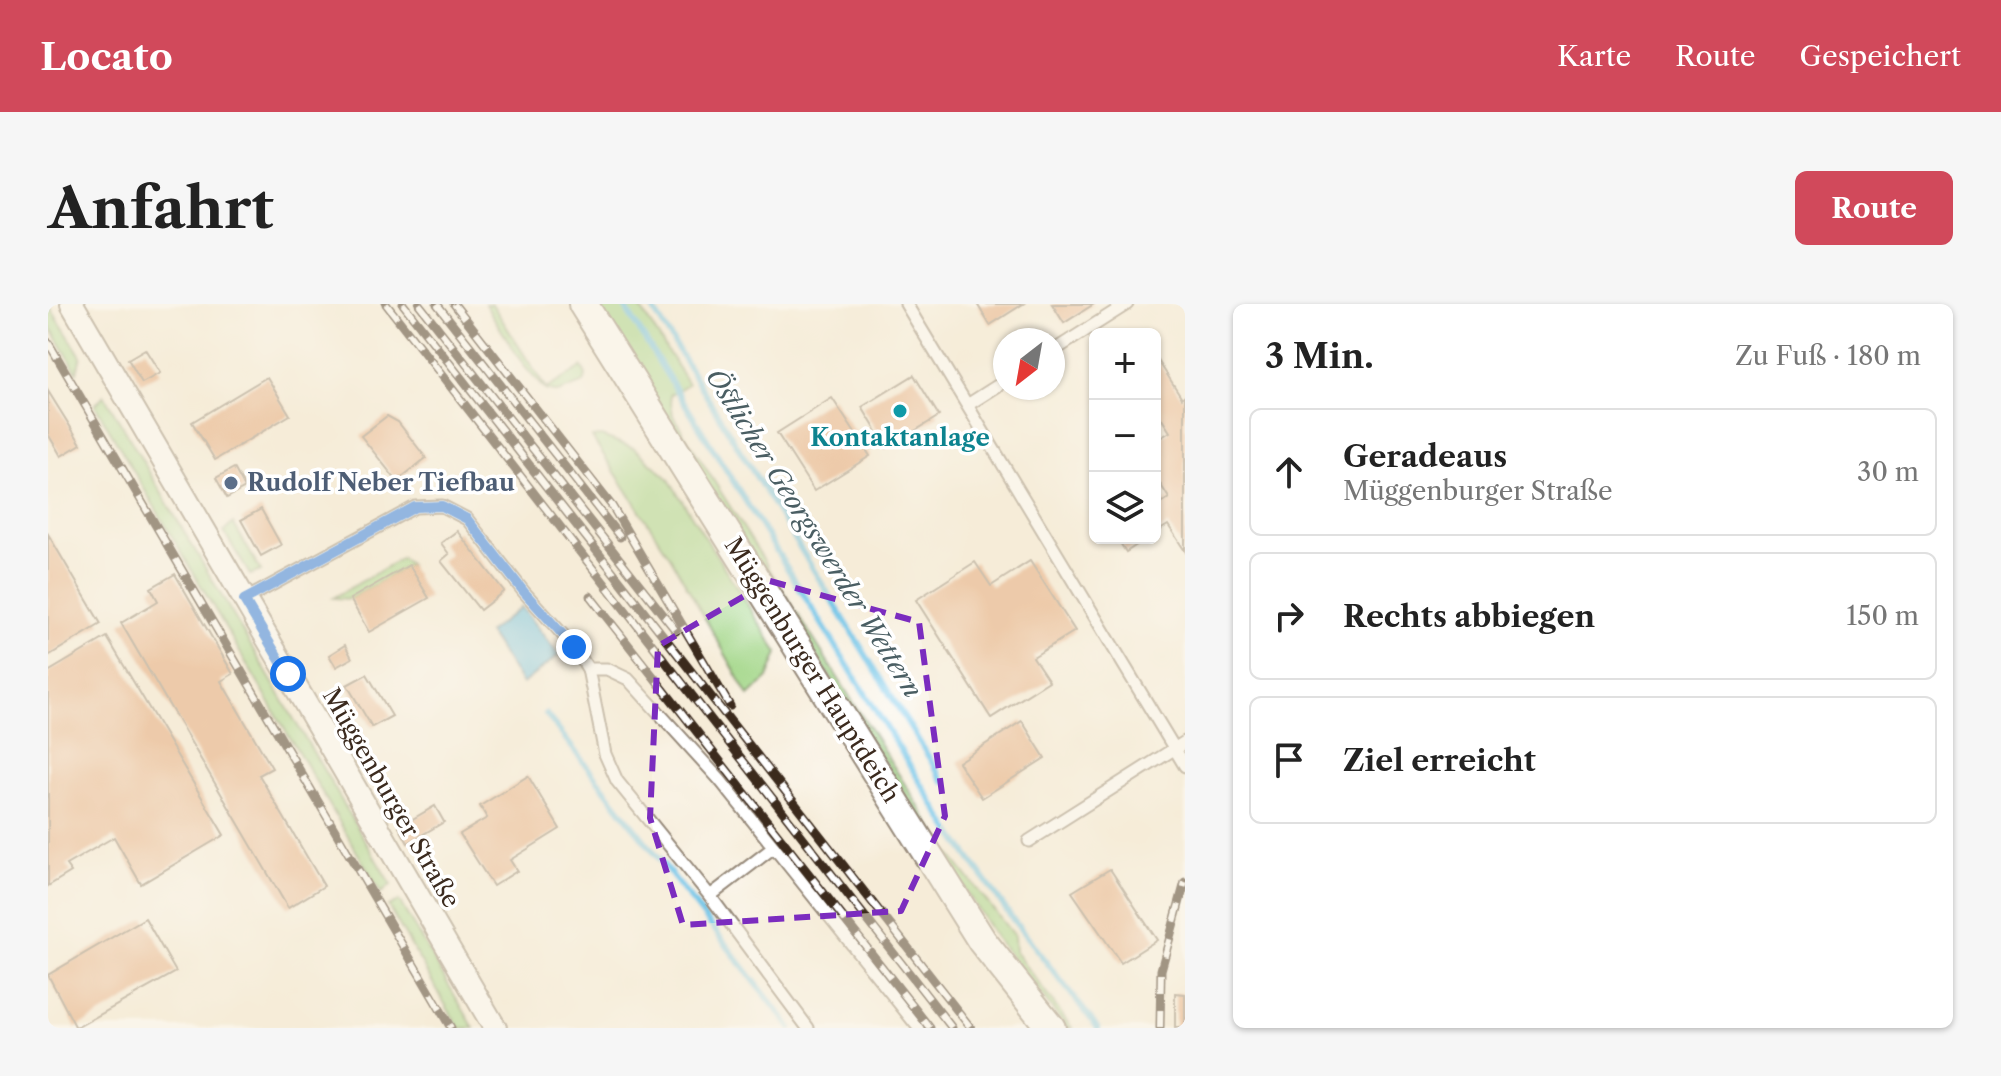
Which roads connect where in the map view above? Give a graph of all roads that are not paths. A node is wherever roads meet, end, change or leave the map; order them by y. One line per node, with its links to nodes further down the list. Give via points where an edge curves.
1 (72, 304): 8 (street, Müggenburger Straße)
2 (583, 304): 19 (street, Müggenburger Hauptdeich, via 982,941)
3 (906, 304): 7 (lane)
4 (1127, 304): 5 (lane)
5 (1065, 343)
6 (993, 389): 7 (lane)
7 (969, 404): 11 (lane)
8 (244, 600): 9 (lane, via 415,507 442,506 467,519); 16 (street, Müggenburger Straße)
9 (588, 669): 14 (lane, via 607,669 628,679); 15 (lane, via 605,754 617,781)
10 (1185, 742): 11 (lane)
11 (1174, 749): 12 (lane); 13 (lane)
12 (1185, 766)
13 (1029, 841)
14 (774, 847): 15 (lane); 18 (lane)
15 (710, 896): 17 (lane)
16 (495, 1028)
17 (808, 1028)
18 (919, 1028)
19 (1051, 1028)

